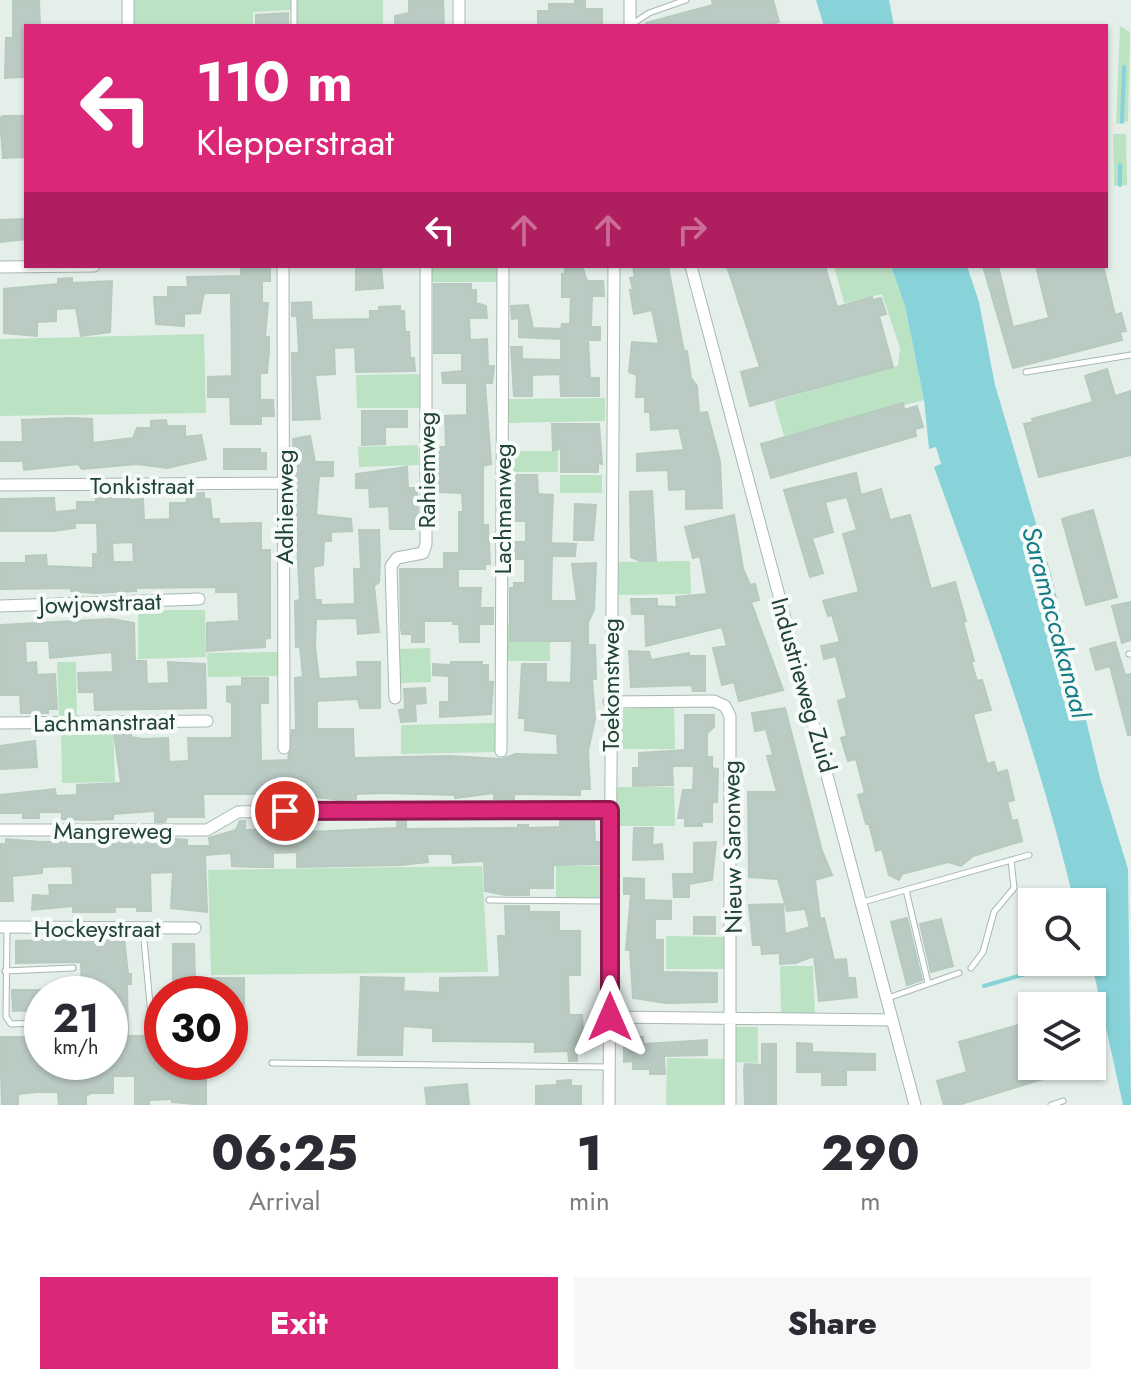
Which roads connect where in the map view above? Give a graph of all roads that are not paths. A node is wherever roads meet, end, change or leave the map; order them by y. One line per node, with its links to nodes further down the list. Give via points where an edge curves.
1 (128, 0): 6 (street)
2 (294, 0): 7 (lane)
3 (459, 0): 8 (street)
4 (630, 0): 9 (street)
5 (686, 0): 10 (lane)
6 (128, 24)
7 (294, 24)
8 (459, 24)
9 (630, 24)
10 (633, 24)
11 (0, 267): 12 (street)
12 (24, 267)
13 (283, 268): 20 (street, Adhienweg)
14 (426, 268): 24 (street, Rahiemweg, via 426,544 423,553 397,558 391,566)
15 (503, 268): 29 (street, Lachmanweg)
16 (614, 268): 25 (street, Toekomstweg)
17 (692, 268): 37 (street, Industrieweg Zuid)
18 (1131, 355): 19 (lane)
19 (1026, 372)
20 (284, 483): 21 (street, Tonkistraat); 28 (street, Adhienweg)
21 (0, 485)
22 (199, 599): 23 (street, Jowjowstraat)
23 (0, 606)
24 (395, 698)
25 (609, 702): 30 (street, Toekomstweg); 49 (street, Nieuw Saronweg, via 714,701 730,716)
26 (207, 721): 27 (street, Lachmanstraat)
27 (0, 723)
28 (284, 748)
29 (501, 751)
30 (610, 810): 31 (street, Mangreweg, via 238,812 207,830); 36 (street, Toekomstweg)
31 (0, 830)
32 (1029, 855): 33 (lane)
33 (1011, 860): 34 (lane); 42 (lane, via 1014,888 996,909 983,952)
34 (906, 890): 37 (lane); 46 (lane)
35 (489, 900): 36 (lane)
36 (610, 901): 48 (street, Toekomstweg)
37 (863, 902): 47 (street, Industrieweg Zuid)
38 (3, 927): 39 (street, Hockeystraat); 43 (lane)
39 (143, 928): 40 (street, Hockeystraat); 45 (lane)
40 (195, 928)
41 (73, 968): 43 (lane)
42 (971, 968)
43 (5, 971): 51 (lane, via 6,1017 11,1024)
44 (959, 973): 46 (lane)
45 (147, 976)
46 (928, 983): 47 (lane)
47 (886, 999): 50 (street, Industrieweg Zuid)
48 (610, 1017): 49 (street); 53 (street, Toekomstweg)
49 (731, 1020): 50 (street); 56 (street, Nieuw Saronweg)
50 (891, 1020): 57 (street, Industrieweg Zuid)
51 (24, 1024)
52 (272, 1063): 53 (lane)
53 (609, 1068): 55 (street, Toekomstweg)
54 (1063, 1101): 58 (lane)
55 (609, 1105)
56 (730, 1105)
57 (915, 1105)
58 (1051, 1105)

